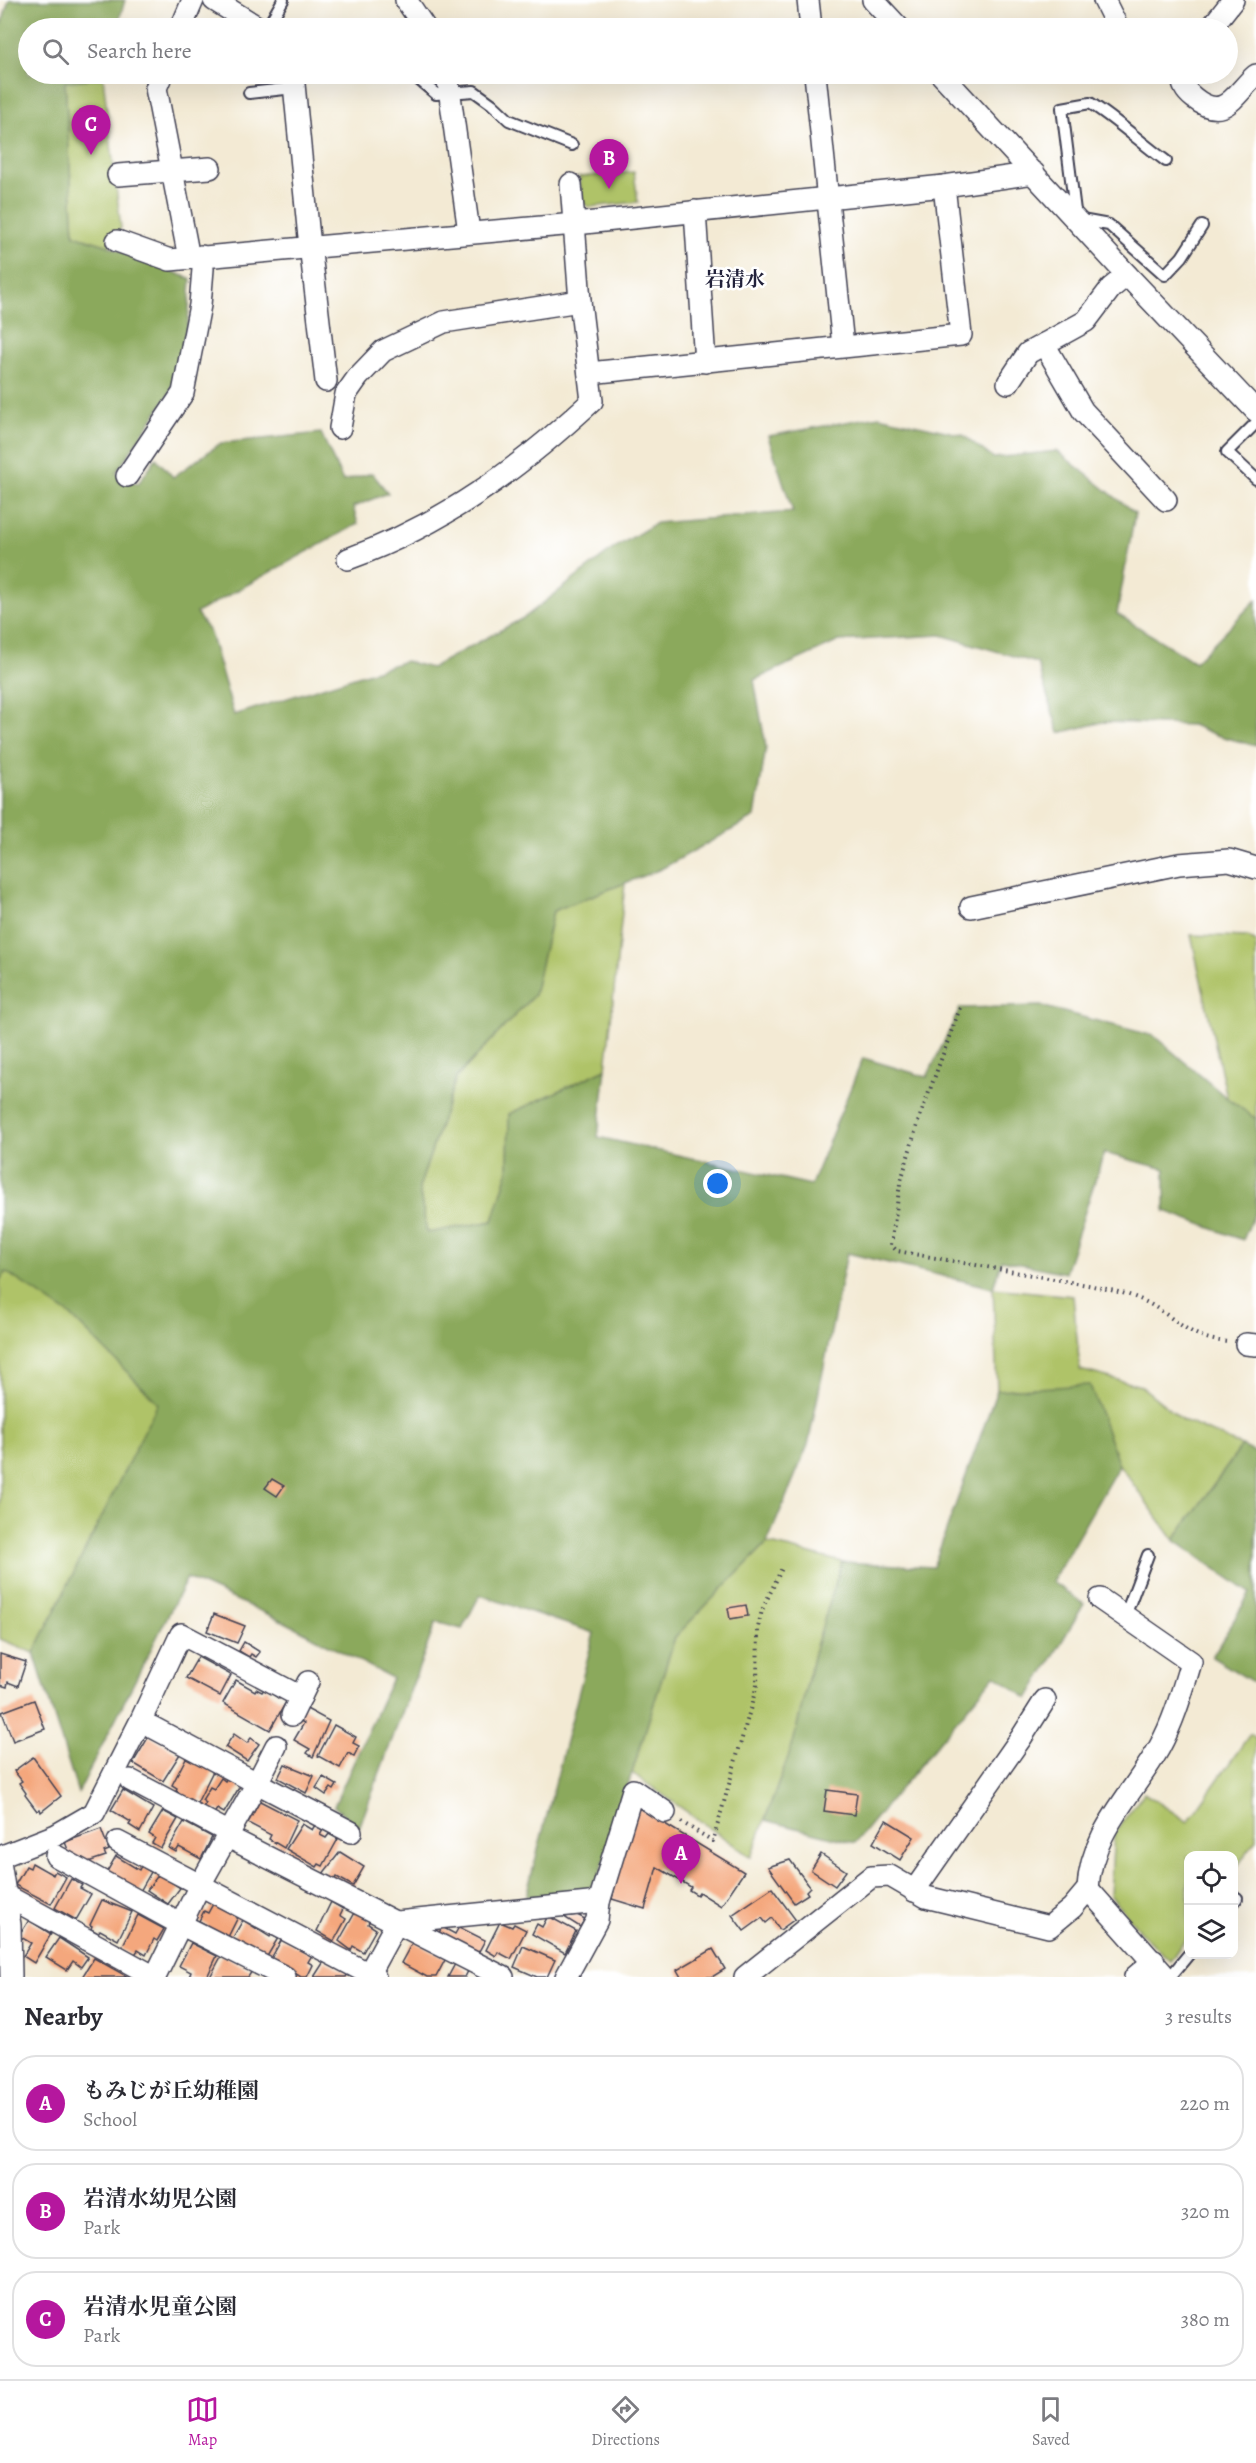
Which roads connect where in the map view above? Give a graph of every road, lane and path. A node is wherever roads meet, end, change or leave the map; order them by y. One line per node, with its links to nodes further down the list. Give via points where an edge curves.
1 (193, 0): 9 (street)
2 (214, 0): 10 (street)
3 (283, 0): 11 (lane)
4 (406, 0): 12 (street)
5 (808, 0): 13 (street)
6 (873, 0): 14 (street)
7 (1104, 0): 15 (street)
8 (1233, 0): 16 (street)
9 (185, 18)
10 (243, 18)
11 (273, 18)
12 (418, 18)
13 (810, 18)
14 (890, 18)
15 (1113, 18)
16 (1219, 18)
17 (1253, 83): 27 (street, via 1232,103 1217,108 1201,103 1185,91)
18 (158, 84): 32 (street)
19 (283, 84): 28 (lane)
20 (294, 84): 44 (street)
21 (424, 84): 22 (lane, via 436,94)
22 (447, 84)
23 (448, 84): 42 (street)
24 (451, 84): 29 (lane, via 474,91 509,120)
25 (816, 84): 37 (street)
26 (950, 84): 33 (street)
27 (1184, 84)
28 (249, 93)
29 (572, 145)
30 (1166, 161): 39 (lane, via 1090,103 1062,108)
31 (210, 168): 32 (street)
32 (172, 171): 34 (street); 45 (street)
33 (1034, 173): 36 (street); 39 (street)
34 (118, 175)
35 (572, 184): 40 (street)
36 (944, 186): 37 (street); 49 (street, via 961,335)
37 (827, 198): 38 (street); 49 (street)
38 (695, 211): 40 (street); 50 (street)
39 (1076, 219): 41 (lane, via 1109,225 1165,275); 46 (street)
40 (575, 224): 42 (street); 47 (street)
41 (1202, 225)
42 (469, 232): 44 (street)
43 (117, 241): 45 (street, via 170,260)
44 (310, 248): 45 (street); 52 (street)
45 (195, 257): 57 (street, via 203,269 200,305 183,393)
46 (1127, 275): 48 (street, via 1111,288 1086,321); 54 (street)
47 (580, 301): 51 (street); 56 (street, via 444,322 383,351 346,394)
48 (1044, 344): 53 (street, via 1028,353); 59 (street, via 1083,411)
49 (843, 346): 50 (street)
50 (705, 362): 51 (street)
51 (589, 373): 60 (street, via 592,401 542,447 490,486 426,524 389,544)
52 (326, 381)
53 (1008, 383)
54 (1256, 411)
55 (1256, 423): 58 (lane, via 1227,452)
56 (340, 428)
57 (127, 476)
58 (1256, 479)
59 (1166, 500)
60 (348, 559)
61 (1256, 868): 62 (street, via 1229,860 1189,862)
62 (971, 907)
63 (960, 1008): 64 (path, via 918,1122 900,1184 891,1245 897,1251 1123,1294 1147,1302 1197,1336)
64 (1251, 1344)
65 (1148, 1555): 68 (lane)
66 (783, 1566): 75 (path, via 762,1610 757,1685 713,1841)
67 (1100, 1599): 68 (street)
68 (1125, 1616): 83 (street, via 1191,1662 1178,1706 1158,1748 1099,1842 1088,1872)
69 (300, 1698): 80 (street, via 182,1634 94,1813 56,1835)
70 (1045, 1700): 84 (street)
71 (152, 1727): 74 (street)
72 (276, 1746): 74 (street)
73 (130, 1780): 77 (street)
74 (257, 1783): 76 (street); 77 (street)
75 (665, 1812): 86 (street, via 633,1790)
76 (351, 1832)
77 (228, 1835): 82 (street); 87 (street)
78 (118, 1842): 82 (street)
79 (56, 1856): 88 (street)
80 (0, 1857)
81 (0, 1862): 85 (street)
82 (200, 1885): 88 (street); 91 (street)
83 (1088, 1889): 84 (street, via 1049,1927); 90 (street)
84 (914, 1891): 97 (street, via 890,1876 871,1877)
85 (6, 1896): 92 (street); 93 (street)
86 (599, 1902): 87 (street); 96 (street, via 597,1920)
87 (397, 1922): 91 (street); 95 (street)
88 (180, 1924): 93 (street); 94 (street)
89 (1185, 1959): 99 (lane)
90 (1160, 1969): 98 (street)
91 (370, 1976)
92 (11, 1977)
93 (155, 1977)
94 (285, 1977)
95 (503, 1977)
96 (566, 1977)
97 (746, 1977)
98 (1136, 1977)
99 (1170, 1977)

